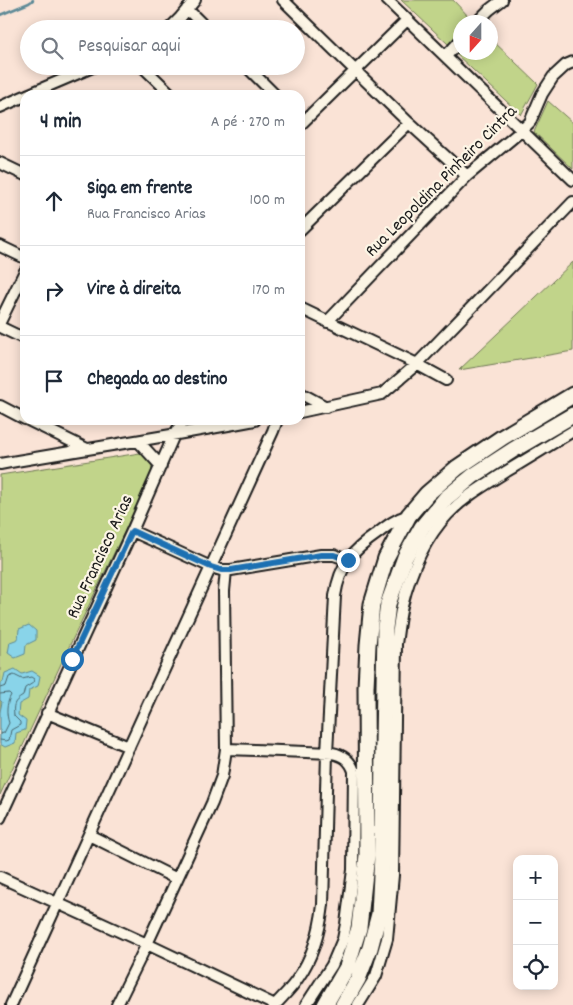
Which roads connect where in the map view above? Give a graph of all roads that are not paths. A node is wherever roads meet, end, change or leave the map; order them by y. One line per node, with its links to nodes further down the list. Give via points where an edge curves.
1 (195, 0): 5 (street)
2 (283, 0): 9 (street)
3 (387, 0): 10 (street)
4 (502, 0): 6 (street)
5 (187, 9): 7 (street); 8 (street)
6 (484, 15)
7 (177, 20)
8 (198, 20)
9 (303, 20)
10 (407, 20): 13 (street); 15 (street)
11 (305, 22): 15 (street)
12 (453, 48): 13 (street)
13 (446, 56): 26 (street)
14 (573, 62): 26 (street, Rua Leopoldina Pinheiro Cintra, via 552,77 530,122)
15 (355, 71): 24 (street); 25 (street)
16 (74, 75): 19 (street)
17 (151, 75): 20 (street)
18 (255, 75): 21 (street)
19 (38, 90)
20 (167, 90)
21 (270, 90)
22 (20, 98): 23 (street)
23 (0, 107)
24 (305, 118)
25 (409, 123): 29 (street); 32 (street)
26 (522, 131): 29 (street, Rua Leopoldina Pinheiro Cintra); 30 (street)
27 (0, 163): 28 (street)
28 (20, 173)
29 (467, 176): 38 (street, Rua Leopoldina Pinheiro Cintra)
30 (573, 180)
31 (573, 202): 41 (street)
32 (305, 225)
33 (0, 246): 34 (street)
34 (20, 256)
35 (20, 280): 37 (street)
36 (305, 311): 38 (street)
37 (0, 322)
38 (327, 322): 41 (street)
39 (0, 326): 40 (street)
40 (20, 336)
41 (417, 364): 42 (street); 46 (street, via 382,394)
42 (446, 380)
43 (305, 396): 46 (street)
44 (573, 396): 60 (main road, via 456,468)
45 (0, 406): 49 (street)
46 (326, 407): 47 (street)
47 (305, 411)
48 (573, 415): 84 (main road, via 473,476 446,498 422,527 405,558 388,604 385,628 379,914 358,979)
49 (20, 416)
50 (38, 425): 57 (street)
51 (181, 425): 55 (street, Rua Francisco Arias)
52 (230, 425): 55 (street)
53 (275, 425): 63 (street)
54 (573, 431): 85 (street, via 462,501 438,527 409,581 396,644 393,875 387,939 376,976)
55 (174, 436): 56 (street); 59 (street, Rua Francisco Arias)
56 (138, 441): 57 (street); 59 (street)
57 (87, 449): 58 (street)
58 (0, 464)
59 (161, 466): 61 (street, Rua Francisco Arias)
60 (408, 515): 62 (street, via 398,518 360,546); 69 (main road, via 386,558 372,604 366,687)
61 (132, 531): 63 (street); 65 (street, Rua Francisco Arias)
62 (348, 560): 64 (street, via 321,555); 68 (street, via 339,577 335,596)
63 (211, 567): 64 (street); 66 (street)
64 (226, 570): 67 (street)
65 (47, 713): 66 (street); 71 (street, Rua Francisco Arias)
66 (129, 747): 72 (street)
67 (226, 748): 68 (street); 75 (street, via 216,794)
68 (327, 753): 70 (street, via 343,756 353,767); 81 (street, via 321,918 305,968)
69 (366, 768): 70 (street); 76 (main road, via 367,855)
70 (354, 805): 73 (street)
71 (0, 818)
72 (89, 835): 75 (street); 77 (street)
73 (353, 870): 76 (street); 82 (street, via 343,939 332,965)
74 (0, 877): 77 (street)
75 (178, 879): 78 (street)
76 (363, 896): 83 (main road, via 359,928 347,967)
77 (58, 902): 78 (street); 79 (street)
78 (147, 944): 80 (street); 81 (street)
79 (11, 1005)
80 (117, 1005)
81 (275, 1005)
82 (306, 1005)
83 (325, 1005)
84 (343, 1005)
85 (358, 1005)

